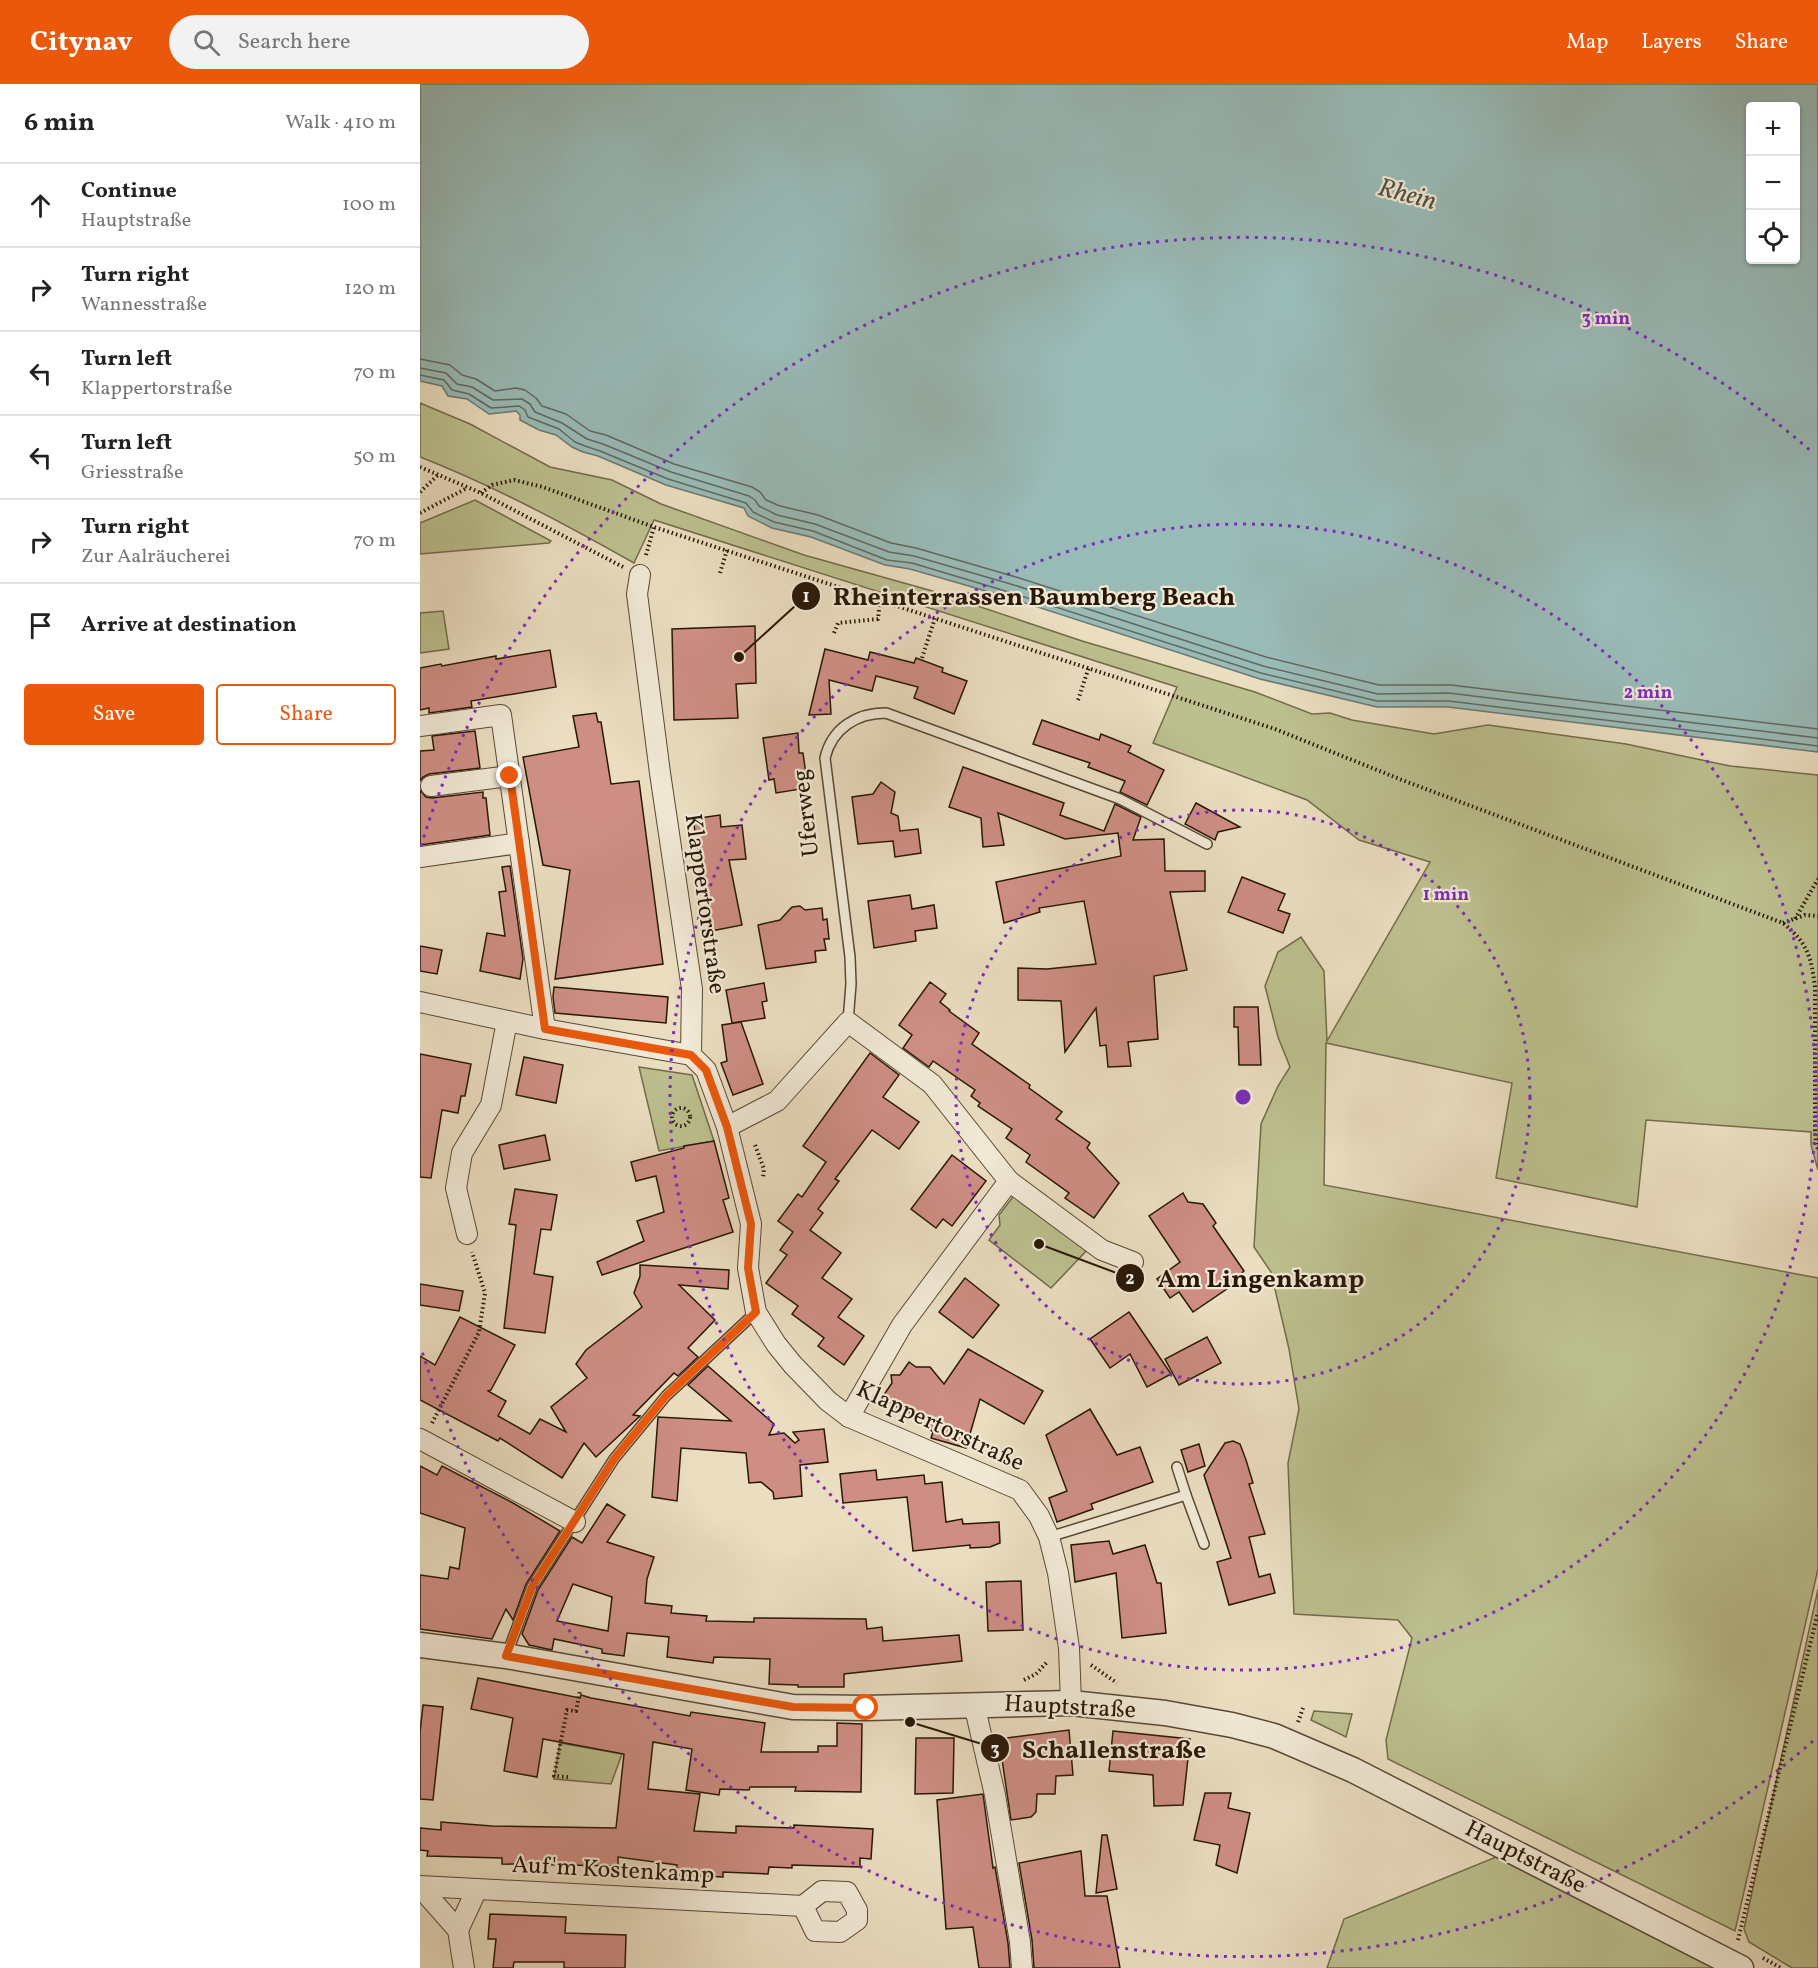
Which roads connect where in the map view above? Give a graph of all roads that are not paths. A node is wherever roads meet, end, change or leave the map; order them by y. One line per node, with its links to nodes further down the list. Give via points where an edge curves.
1 (640, 575): 12 (street, Klappertorstraße, via 637,594 692,988)
2 (420, 726): 3 (street, via 501,715)
3 (510, 776): 4 (street); 5 (street)
4 (431, 786)
5 (519, 843): 7 (street); 11 (street)
6 (1207, 844): 10 (lane, Uferweg, via 1120,799 886,713 870,713 845,725 834,735 825,758 850,957)
7 (420, 857)
8 (420, 1002): 9 (street)
9 (507, 1021): 11 (street); 15 (street, via 491,1105 462,1153 456,1188)
10 (848, 1022): 13 (street, via 777,1101); 14 (street, via 932,1084)
11 (545, 1029): 12 (street)
12 (691, 1055): 13 (street, Klappertorstraße, via 706,1070)
13 (733, 1124): 17 (street, Klappertorstraße, via 751,1224 748,1268)
14 (1009, 1181): 16 (street, via 1102,1250); 18 (street, via 902,1325)
15 (467, 1234)
16 (1132, 1262)
17 (756, 1312): 18 (street, Klappertorstraße, via 793,1365); 22 (lane, via 666,1396 614,1459)
18 (849, 1417): 23 (street, Klappertorstraße, via 1020,1490)
19 (421, 1440): 22 (street)
20 (1177, 1467): 21 (lane)
21 (1186, 1495): 23 (lane); 24 (lane)
22 (575, 1522): 26 (lane, via 532,1587)
23 (1049, 1537): 27 (street, Klappertorstraße, via 1063,1601)
24 (1204, 1544)
25 (420, 1645): 26 (street, Hauptstraße)
26 (506, 1656): 28 (street, Hauptstraße, via 793,1707)
27 (1071, 1703): 28 (street, Hauptstraße); 35 (street, Hauptstraße, via 1165,1713 1274,1736 1353,1770)
28 (974, 1704): 34 (street, via 995,1795)
29 (420, 1887): 30 (street, Auf'm Kostenkamp); 32 (street)
30 (477, 1889): 31 (street, Auf'm Kostenkamp); 32 (street)
31 (803, 1906)
32 (458, 1930): 33 (street)
33 (464, 1968)
34 (1022, 1968)
35 (1741, 1968)

